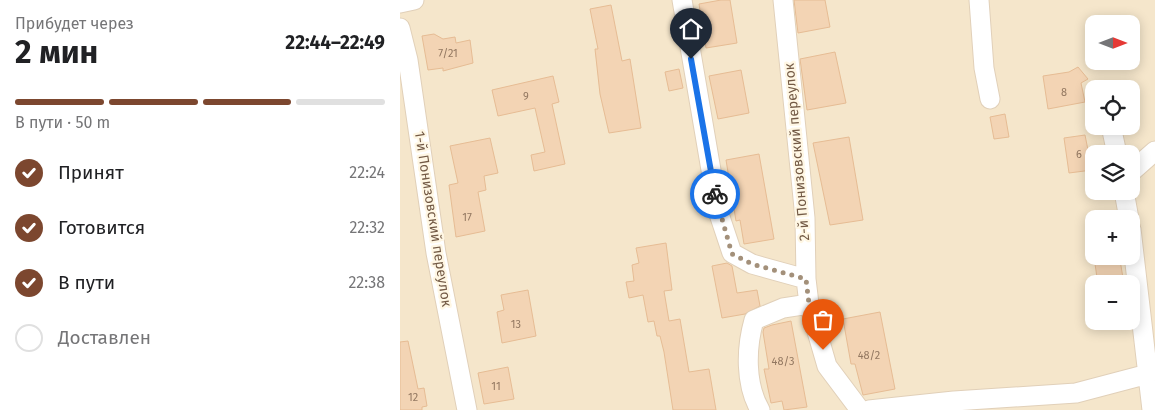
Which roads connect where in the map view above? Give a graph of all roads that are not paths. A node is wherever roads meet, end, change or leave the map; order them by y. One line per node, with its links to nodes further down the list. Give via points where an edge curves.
1 (414, 0): 5 (street)
2 (682, 0): 11 (street, via 718,211 732,254 752,264)
3 (783, 0): 11 (street, 2-й Понизовский переулок, via 805,218)
4 (979, 0): 7 (street, via 984,68)
5 (400, 3)
6 (400, 28): 14 (street, 1-й Понизовский переулок, via 408,60 436,253)
7 (990, 99)
8 (1155, 151): 9 (street)
9 (1140, 164)
10 (1135, 265): 13 (street)
11 (806, 279): 12 (street, 2-й Понизовский переулок)
12 (809, 304): 15 (street, via 783,308 754,320 748,351 752,391); 16 (street, 2-й Понизовский переулок, via 827,366)
13 (1148, 374): 17 (street, via 1076,394); 18 (street)
14 (466, 410)
15 (760, 410)
16 (860, 410)
17 (869, 410)
18 (1152, 410)

